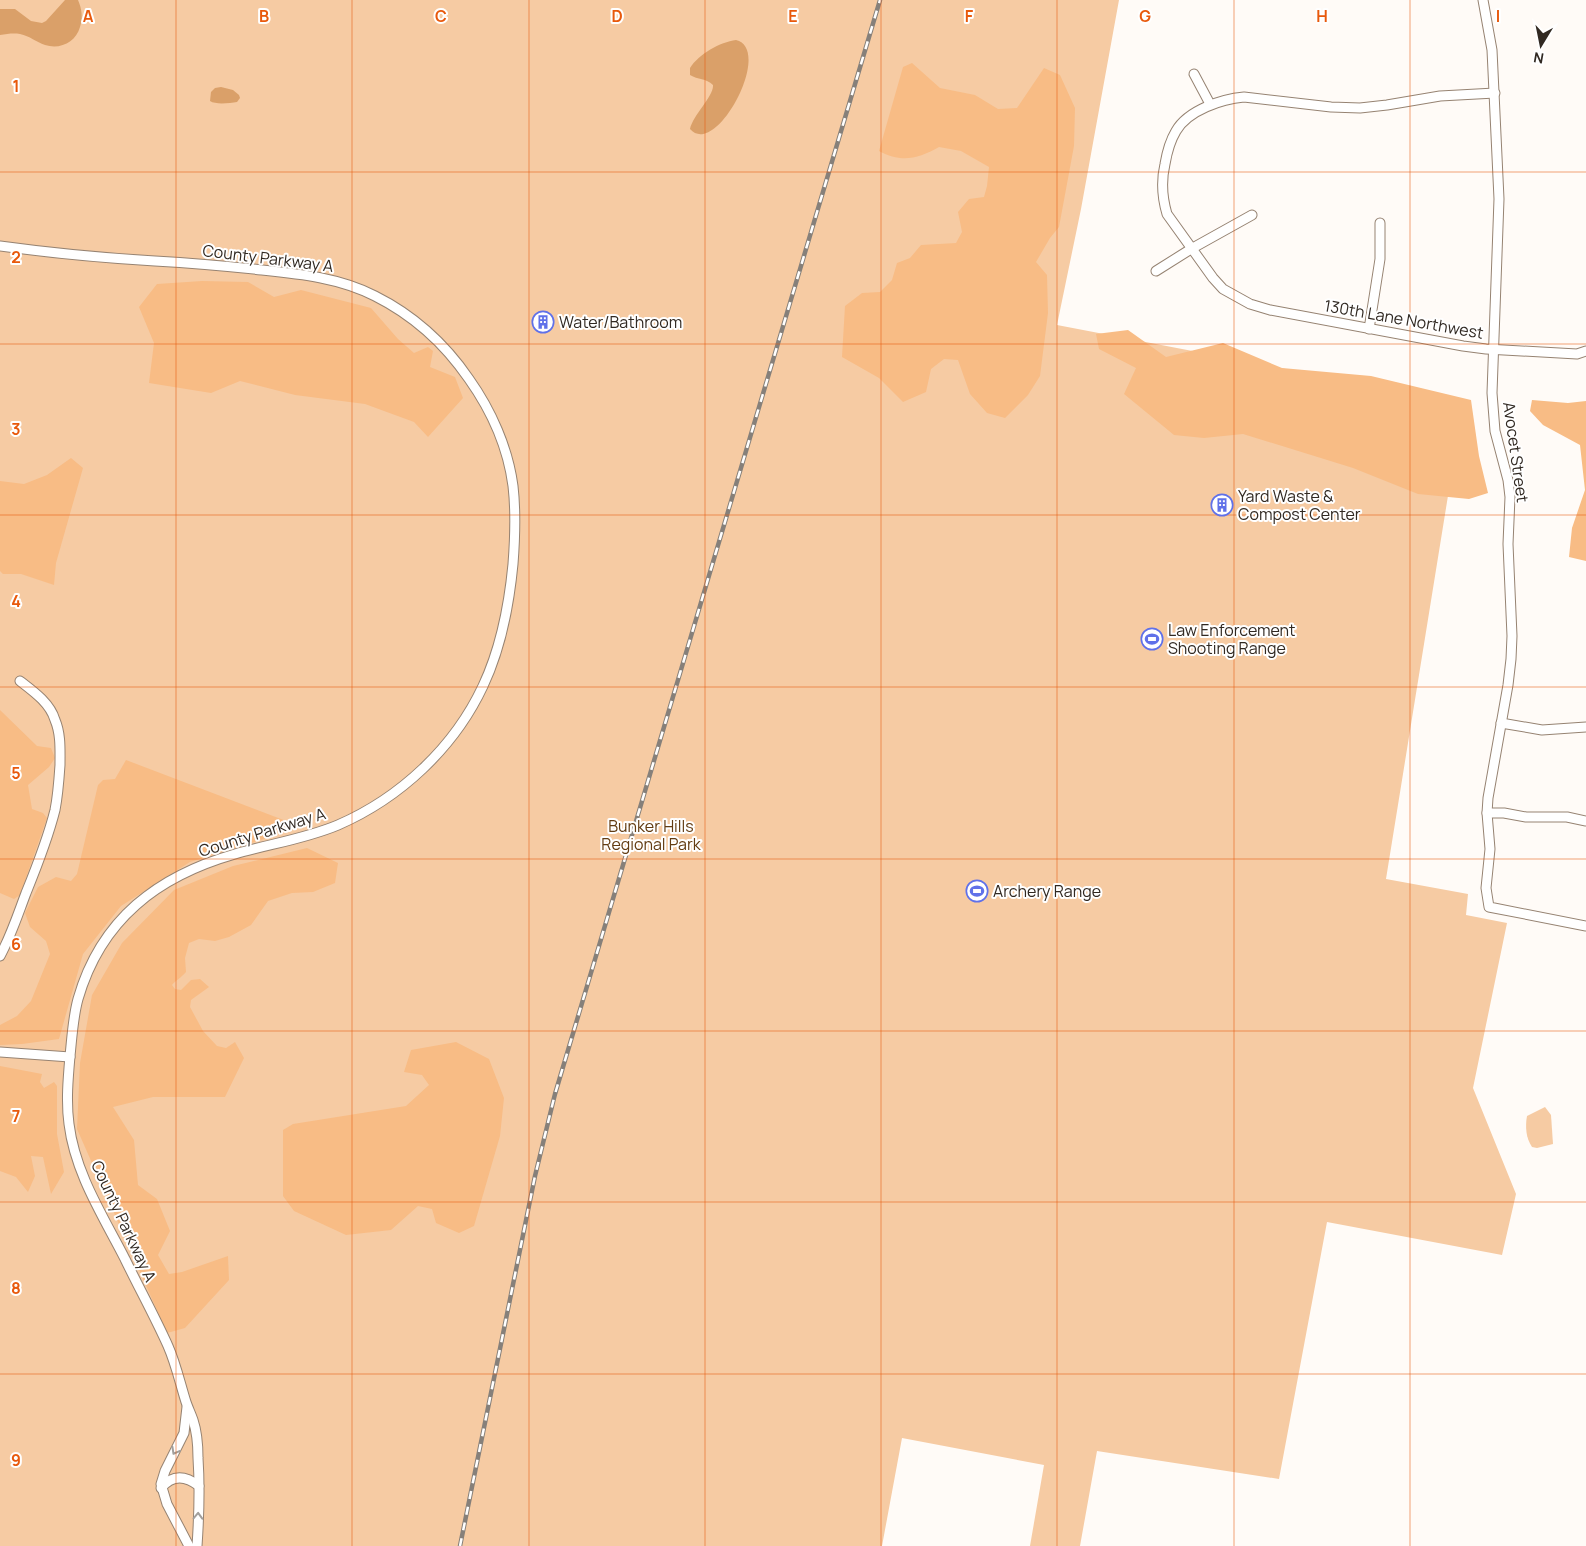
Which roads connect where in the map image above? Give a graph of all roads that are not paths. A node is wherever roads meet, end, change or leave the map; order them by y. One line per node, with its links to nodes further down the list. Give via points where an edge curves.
1 (1483, 0): 3 (street, Avocet Street, via 1492,50)
2 (1194, 74): 4 (street)
3 (1495, 93): 4 (street, via 1440,96 1360,108 1244,97); 11 (street, Avocet Street, via 1499,208)
4 (1210, 104): 8 (street, via 1177,129 1168,149 1162,178 1168,214)
5 (1252, 215): 8 (street)
6 (1380, 223): 10 (street, via 1380,259)
7 (0, 246): 21 (street, County Parkway A, via 304,274 374,295 426,330 452,356 478,391 505,452 515,507 511,578 501,635 482,689 446,744 404,785 357,816 316,834 200,865 169,880 143,898 116,925 92,961 78,1000)
8 (1191, 249): 9 (street); 10 (street, 130th Lane Northwest, via 1223,289 1250,304)
9 (1156, 271)
10 (1370, 329): 11 (street, 130th Lane Northwest)
11 (1494, 349): 12 (street, 130th Lane Northwest, via 1578,354); 14 (street, Avocet Street, via 1492,393 1495,431 1510,497 1511,659)
12 (1586, 351)
13 (20, 681): 19 (street, via 50,708 55,719 59,735 58,789 55,810 39,859 16,924)
14 (1501, 723): 15 (street, via 1542,730); 16 (street, Avocet Street)
15 (1586, 727)
16 (1487, 813): 17 (street); 18 (street, Avocet Street, via 1490,849 1486,888 1489,907)
17 (1586, 821)
18 (1586, 926)
19 (0, 956)
20 (0, 1052): 21 (street)
21 (70, 1057): 22 (street, County Parkway A, via 69,1126 85,1180 167,1346)
22 (187, 1404): 23 (street, County Parkway A, via 198,1442); 24 (street, County Parkway A, one-way to 24, via 184,1433 165,1470)
23 (199, 1486): 24 (street, via 179,1478 171,1479); 26 (street, County Parkway A, one-way to 23)
24 (161, 1488): 25 (street)
25 (189, 1546)
26 (197, 1546)

